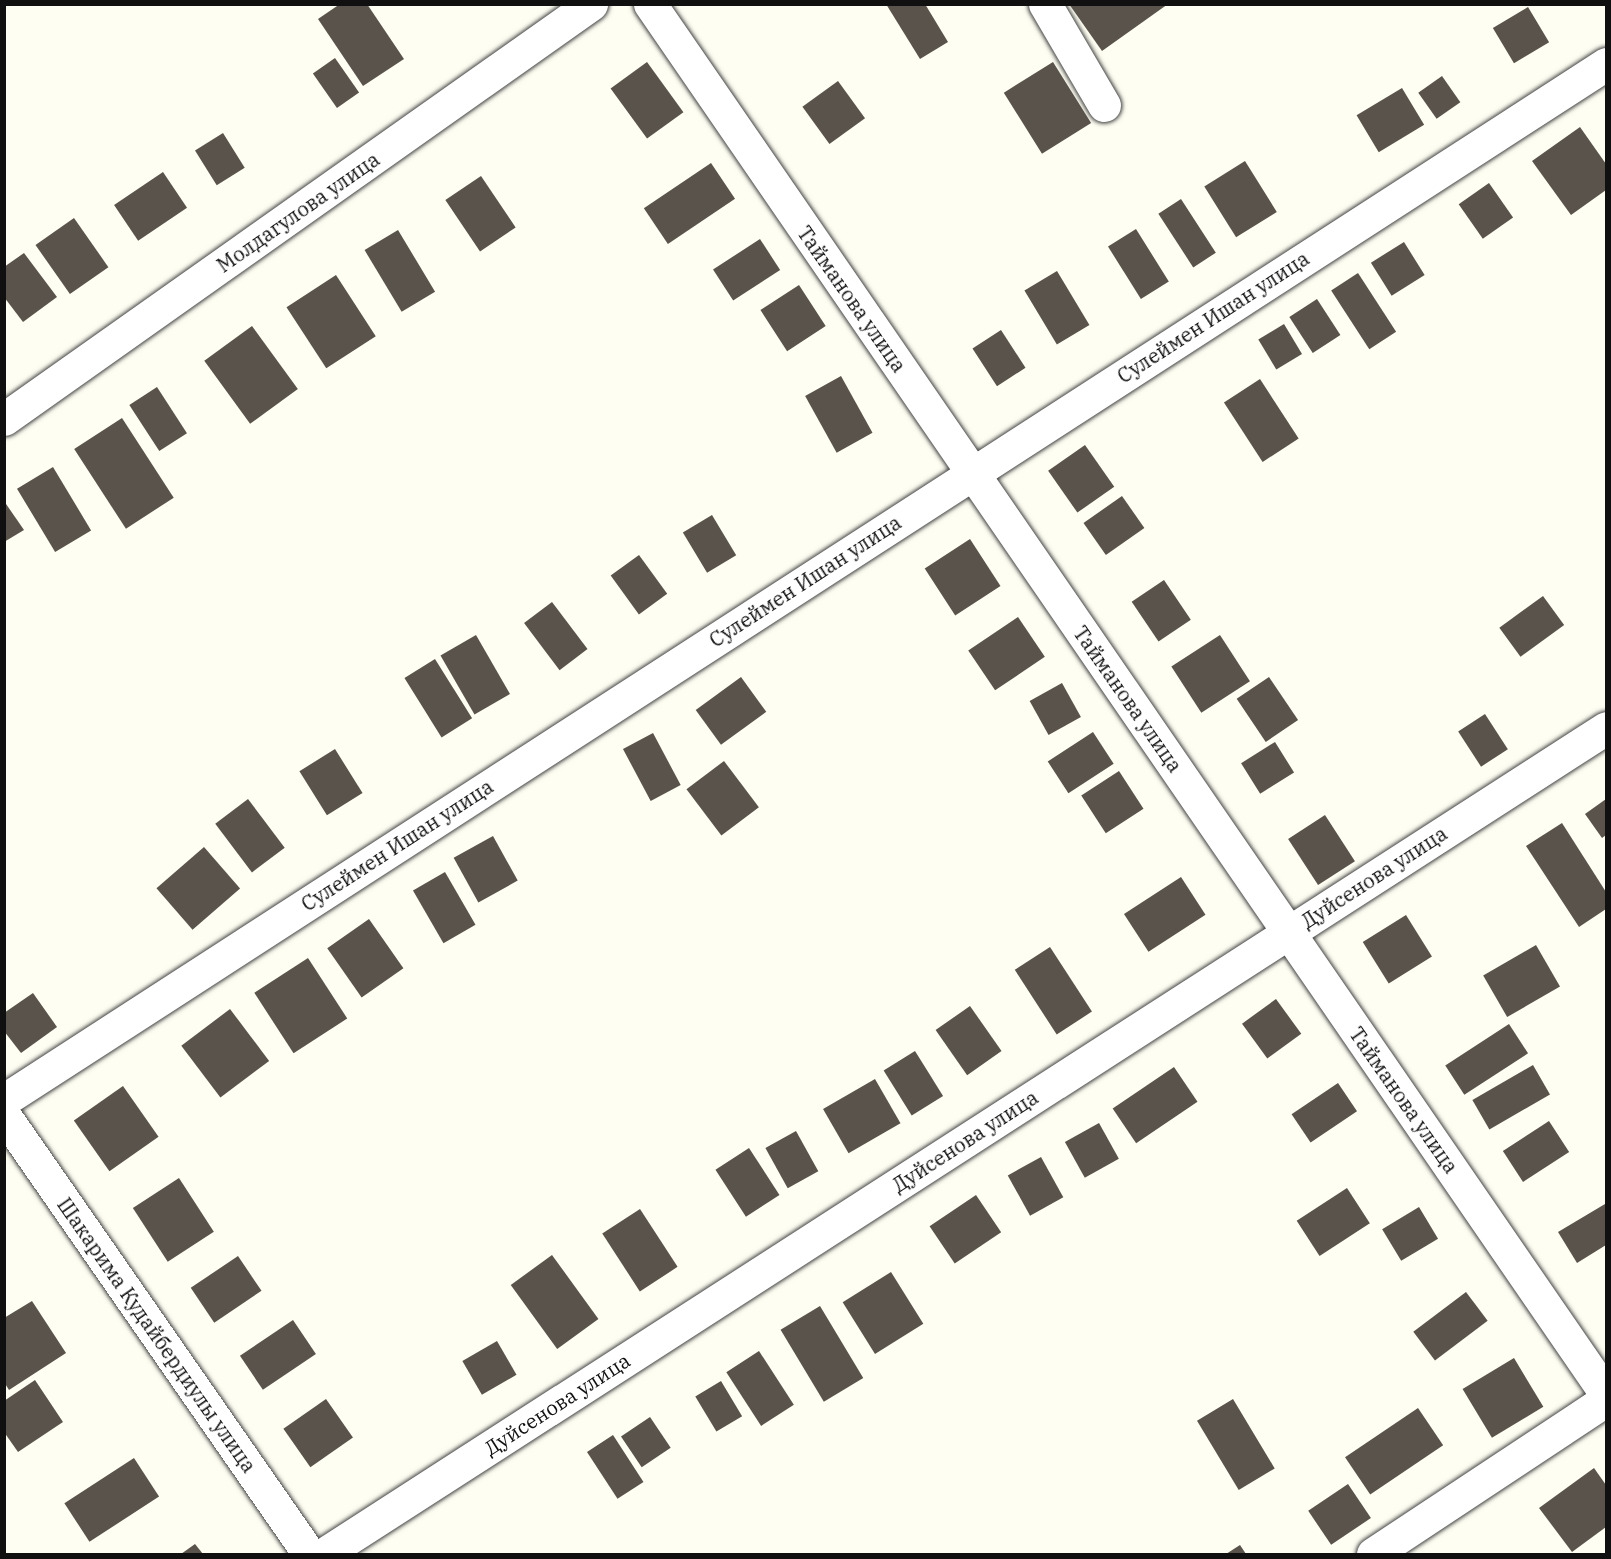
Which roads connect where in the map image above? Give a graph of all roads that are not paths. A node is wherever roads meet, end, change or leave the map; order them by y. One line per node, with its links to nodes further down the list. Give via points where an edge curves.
1 (591, 4): 6 (street, Молдагулова улица)
2 (650, 4): 7 (street, Тайманова улица)
3 (1045, 4): 5 (street)
4 (1606, 64): 7 (street, Сулеймен Ишан улица)
5 (1104, 105)
6 (4, 418)
7 (972, 472): 9 (street, Тайманова улица); 10 (street, Сулеймен Ишан улица)
8 (1606, 728): 9 (street, Дуйсенова улица)
9 (1288, 932): 12 (street, Тайманова улица); 15 (street, Дуйсенова улица)
10 (4, 1100)
11 (4, 1115): 14 (street, Шакарима Кудайбердиулы улица)
12 (1606, 1394)
13 (1606, 1401): 16 (street)
14 (309, 1554)
15 (324, 1554)
16 (1373, 1554)

